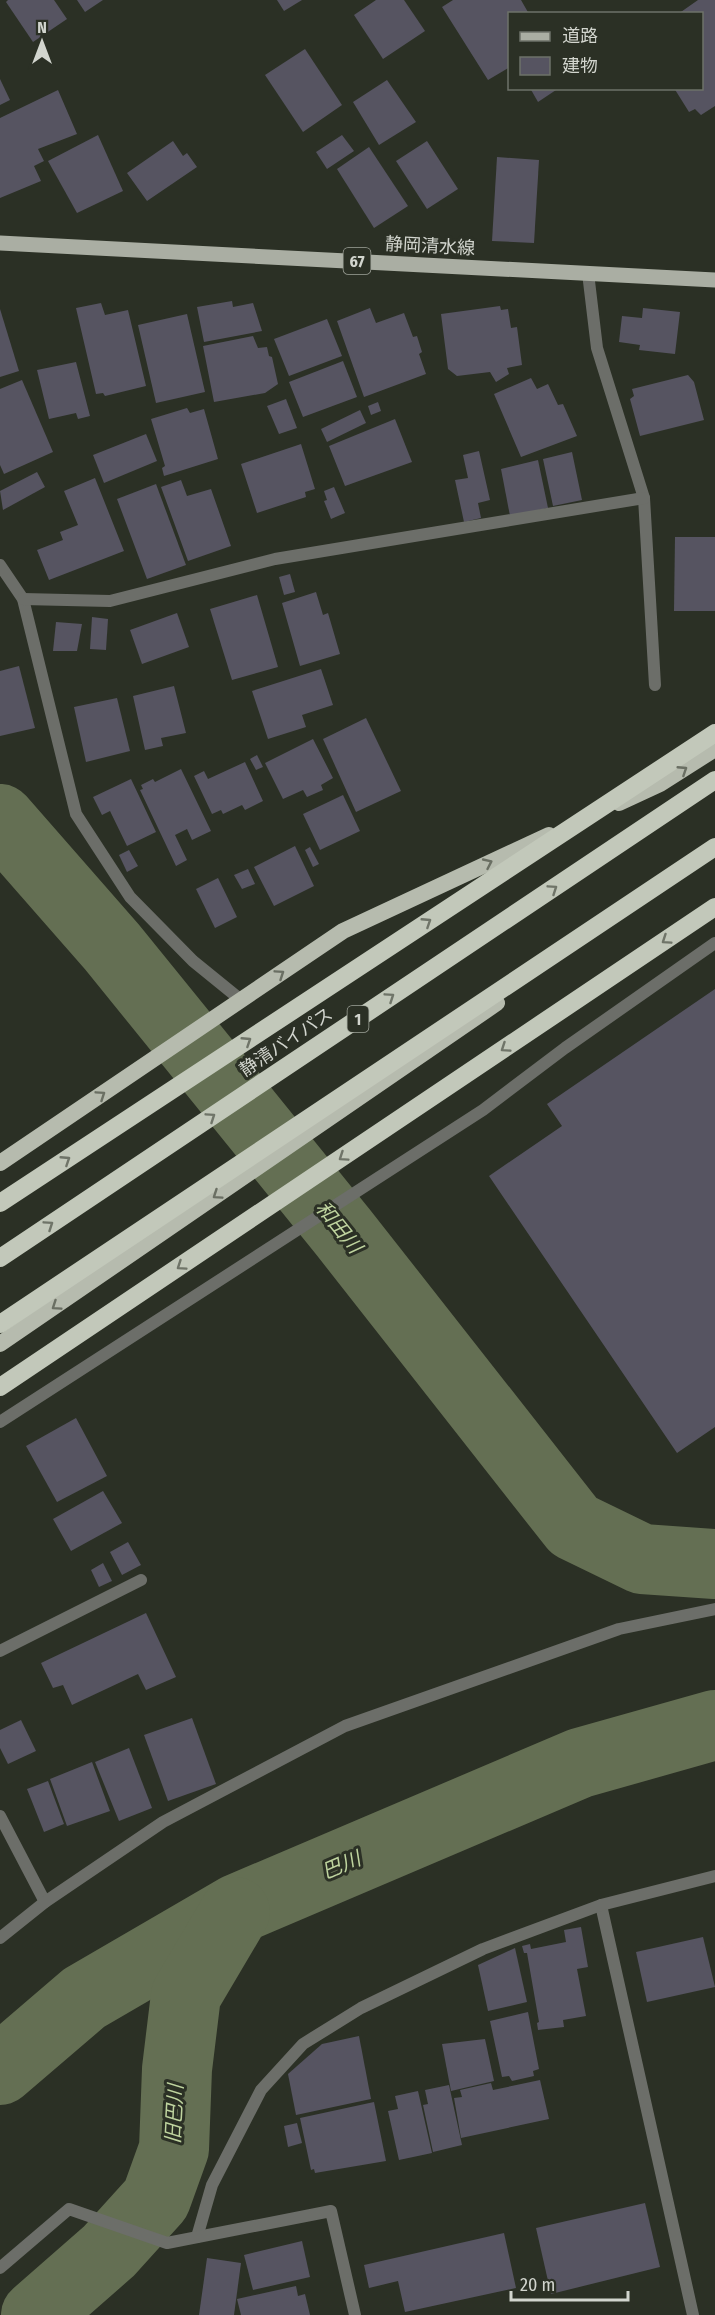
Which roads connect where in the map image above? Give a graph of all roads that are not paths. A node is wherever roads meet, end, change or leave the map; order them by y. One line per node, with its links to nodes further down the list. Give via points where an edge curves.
1 (0, 243): 2 (main road, 静岡清水線 / 67)
2 (588, 273): 3 (main road, 静岡清水線 / 67); 4 (street, via 597,348)
3 (715, 279)
4 (644, 498): 6 (street, via 275,559 110,601); 7 (street)
5 (0, 565): 6 (street)
6 (23, 599): 15 (street, via 76,814 130,897 193,961)
7 (656, 685)
8 (715, 733): 17 (highway, one-way to 8)
9 (715, 749): 15 (highway, one-way to 9, via 344,931 660,784)
10 (715, 780): 18 (highway, 静清バイパス / 1, one-way to 10)
11 (715, 847): 19 (highway)
12 (715, 853): 20 (highway, one-way to 20)
13 (715, 907): 21 (highway, one-way to 21)
14 (715, 943): 22 (street, via 483,1110)
15 (242, 1000): 16 (highway, one-way to 15)
16 (0, 1163)
17 (0, 1203)
18 (0, 1258)
19 (0, 1324)
20 (0, 1344)
21 (0, 1387)
22 (0, 1422)
23 (141, 1580): 25 (street)
24 (715, 1608): 28 (street, via 620,1629 345,1726 163,1822)
25 (0, 1652)
26 (0, 1816): 28 (street)
27 (715, 1876): 29 (street)
28 (45, 1902): 30 (street)
29 (601, 1905): 31 (street, via 483,1949 361,2008 303,2044 261,2090 212,2185); 34 (street)
30 (0, 1938)
31 (197, 2237): 32 (street, via 167,2243 69,2209); 33 (street, via 331,2211)
32 (0, 2268)
33 (355, 2315)
34 (693, 2315)

